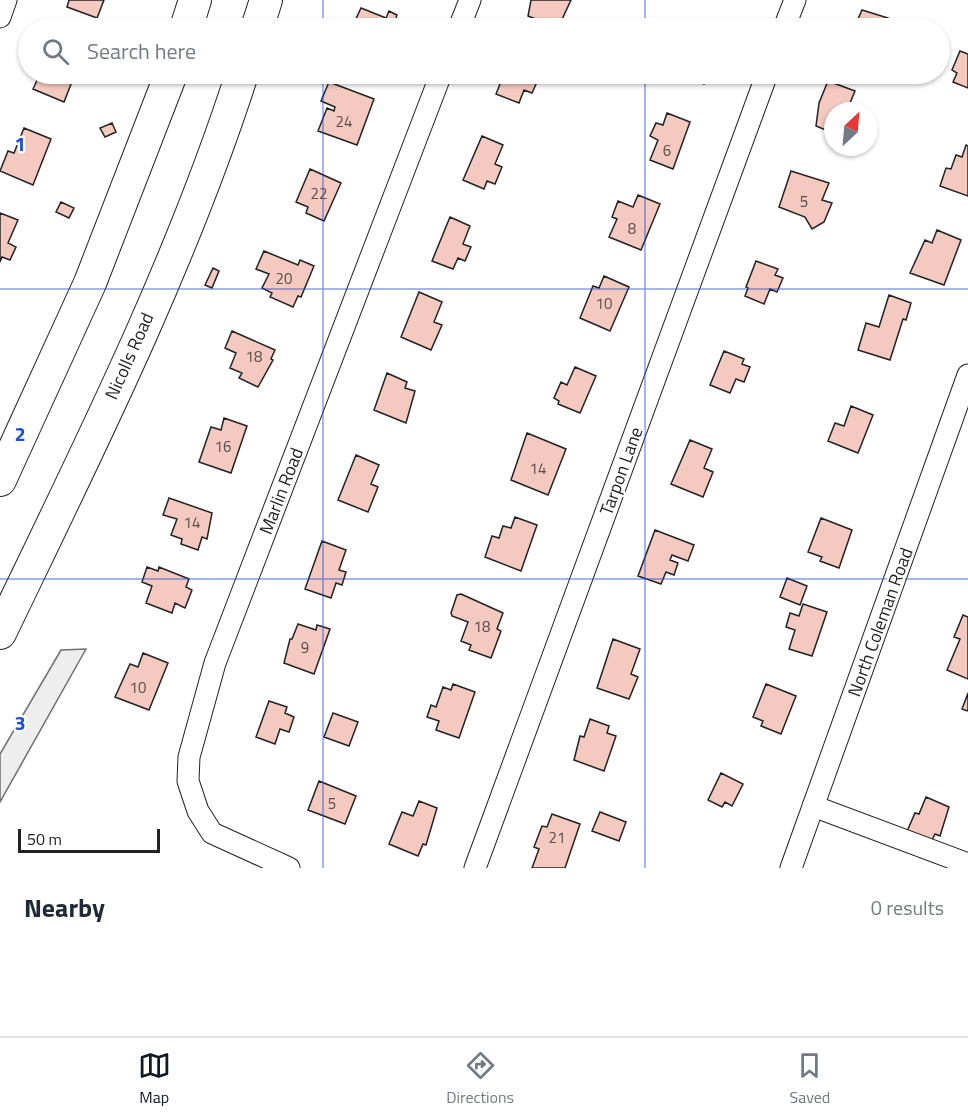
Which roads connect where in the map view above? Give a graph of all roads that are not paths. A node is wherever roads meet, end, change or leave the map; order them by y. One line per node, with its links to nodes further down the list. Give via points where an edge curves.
1 (6, 0): 6 (street)
2 (195, 0): 7 (highway)
3 (266, 0): 8 (highway)
4 (470, 0): 9 (street)
5 (795, 0): 10 (street)
6 (0, 17)
7 (189, 18)
8 (260, 18)
9 (463, 18)
10 (788, 18)
11 (167, 84): 16 (highway, via 90,283)
12 (238, 84): 17 (highway, Nicolls Road, via 194,211 83,460)
13 (437, 84): 20 (street, Marlin Road, via 215,663 189,757 188,781 198,811 212,833)
14 (763, 84): 21 (street, Tarpon Lane)
15 (968, 375): 18 (street, North Coleman Road)
16 (0, 480)
17 (0, 633)
18 (813, 806): 19 (street); 22 (street, North Coleman Road)
19 (968, 864)
20 (289, 868)
21 (474, 868)
22 (791, 868)

